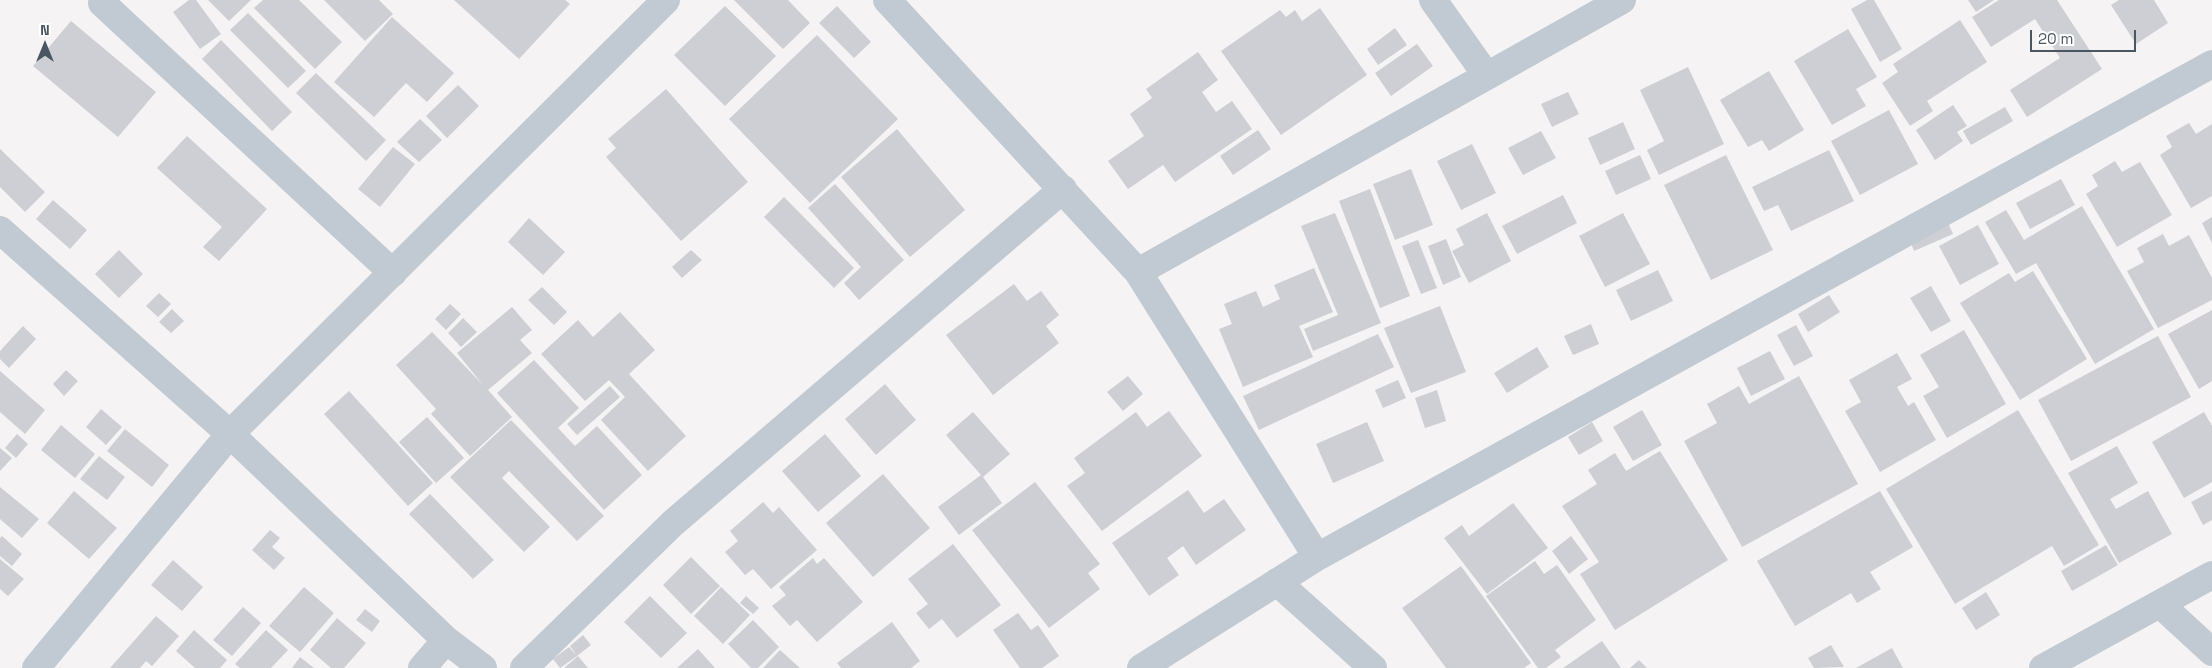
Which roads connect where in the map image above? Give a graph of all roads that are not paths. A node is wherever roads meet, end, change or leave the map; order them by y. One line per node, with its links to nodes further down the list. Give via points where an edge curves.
1 (666, 0): 11 (street)
2 (887, 0): 8 (street)
3 (1433, 0): 7 (street)
4 (1622, 0): 7 (street)
5 (102, 3): 11 (street)
6 (2212, 64): 13 (street)
7 (1487, 76): 10 (street)
8 (1063, 189): 10 (street); 22 (street, via 673,523)
9 (0, 230): 12 (street)
10 (1138, 272): 13 (street)
11 (393, 273): 12 (street)
12 (230, 434): 17 (street); 19 (street)
13 (1317, 557): 15 (street)
14 (2212, 575): 16 (street)
15 (1276, 582): 23 (street); 24 (street)
16 (2161, 605): 18 (street); 25 (street)
17 (446, 640): 20 (street); 21 (street)
18 (2212, 652)
19 (36, 668)
20 (422, 668)
21 (483, 668)
22 (524, 668)
23 (1141, 668)
24 (1373, 668)
25 (2043, 668)

